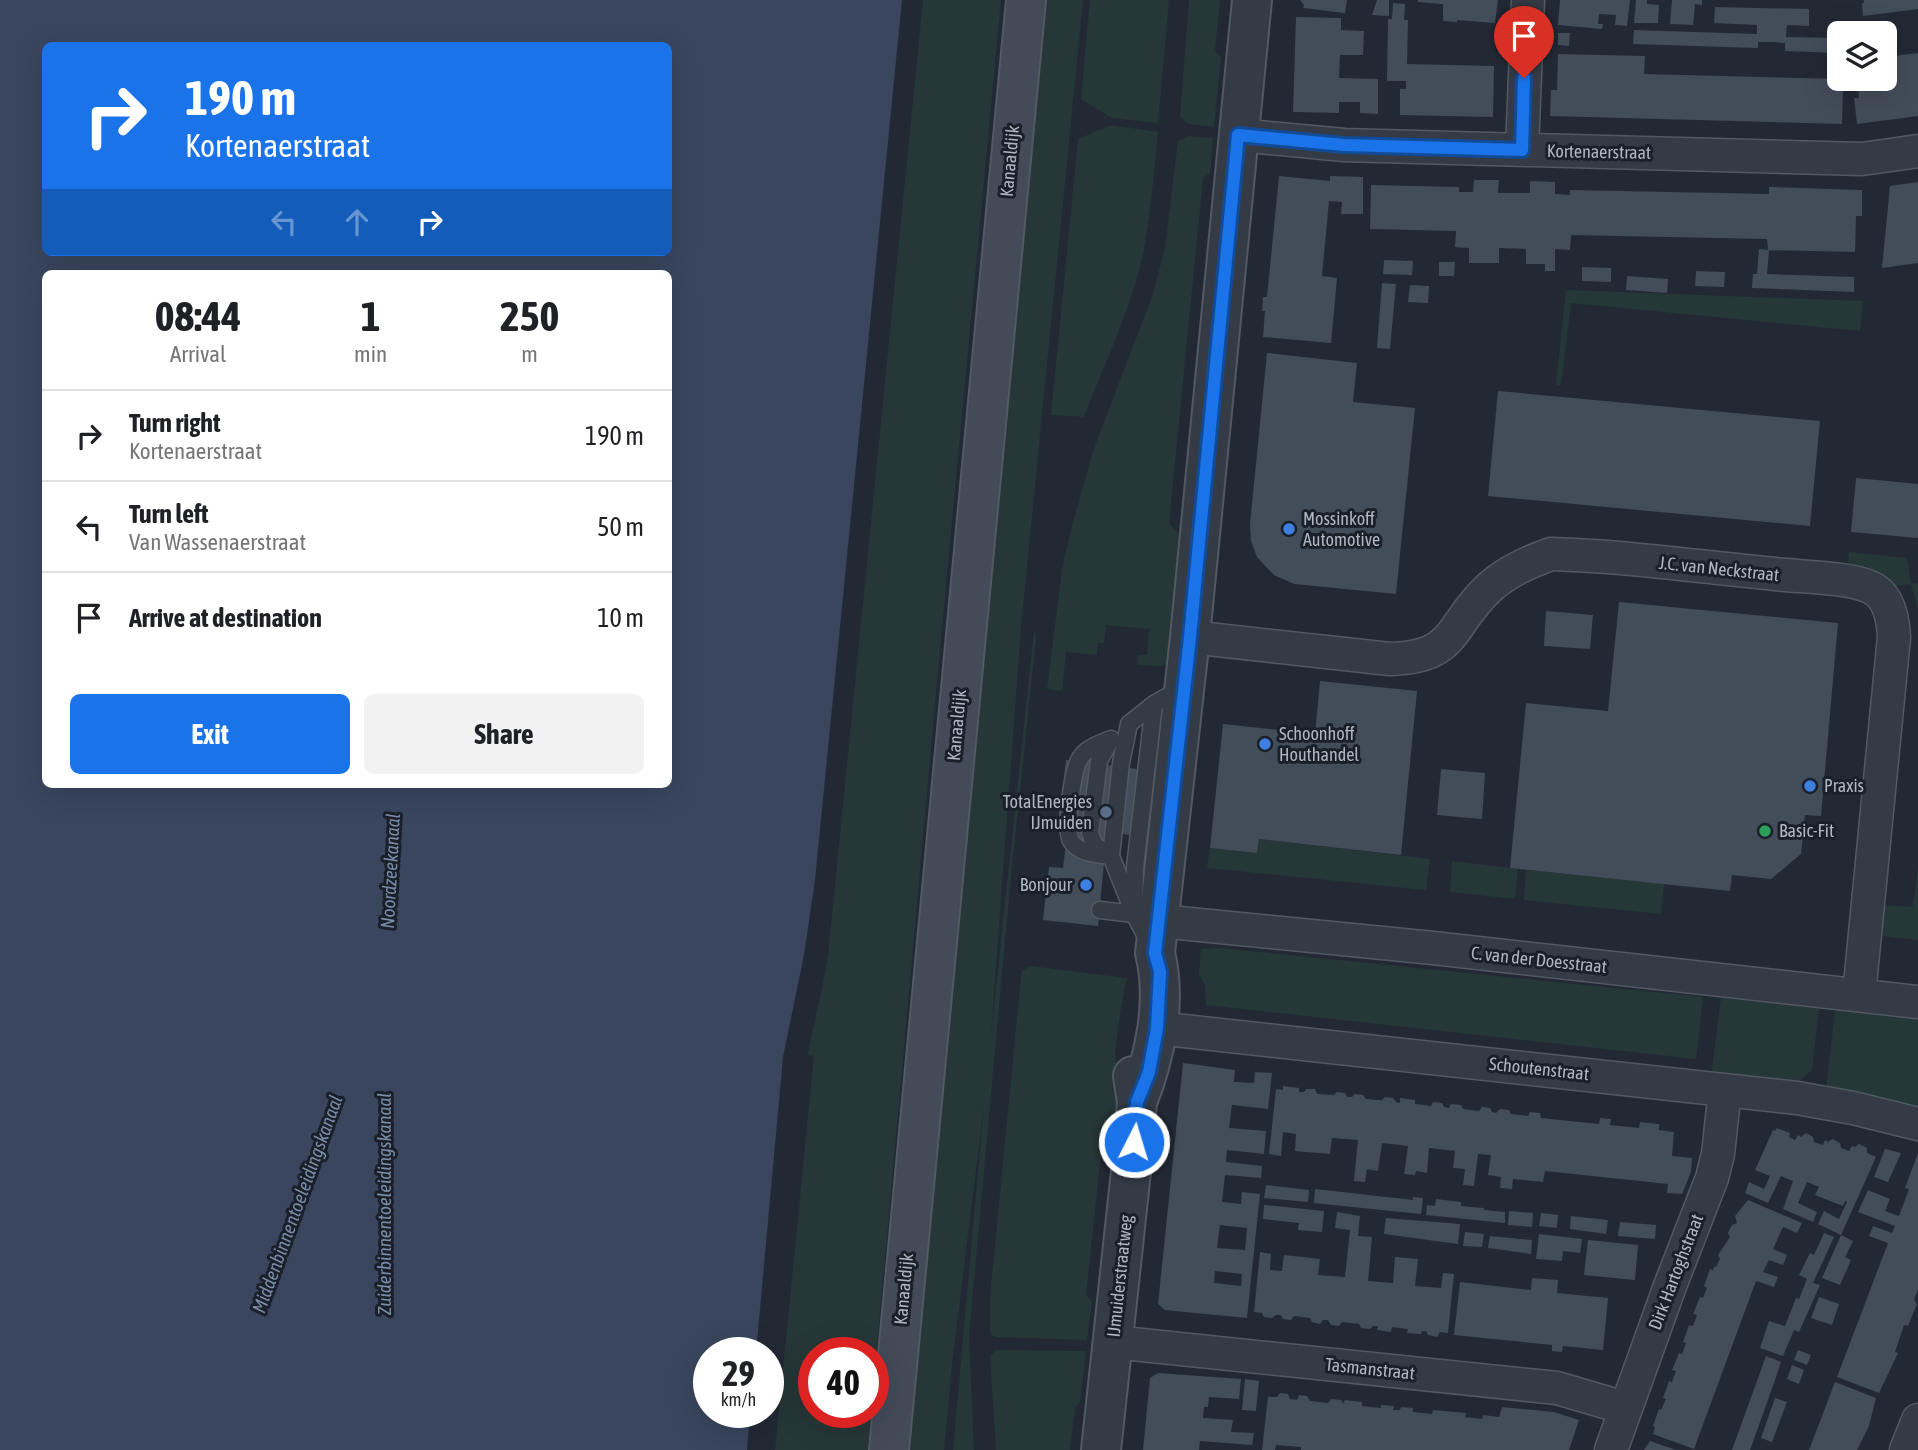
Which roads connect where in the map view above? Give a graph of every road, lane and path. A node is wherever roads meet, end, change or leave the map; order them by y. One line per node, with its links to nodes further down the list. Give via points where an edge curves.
1 (1026, 0): 23 (main road, Kanaaldijk)
2 (1252, 0): 4 (street, IJmuiderstraatweg)
3 (1528, 0): 5 (street)
4 (1238, 135): 5 (street, Kortenaerstraat, via 1344,145); 7 (street, IJmuiderstraatweg)
5 (1522, 150): 6 (street, Kortenaerstraat, via 1862,159)
6 (1918, 151)
7 (1190, 637): 8 (street, IJmuiderstraatweg); 14 (street, J.C. van Neckstraat, via 1410,658 1430,653 1448,640 1488,589 1505,576 1552,554 1871,587 1888,607 1894,637)
8 (1169, 696): 9 (lane); 13 (street, IJmuiderstraatweg)
9 (1129, 724): 10 (lane); 11 (lane)
10 (1111, 739): 11 (lane, via 1099,761 1090,833 1095,846); 11 (lane, via 1079,758 1069,831 1071,841 1085,852)
11 (1111, 856): 13 (lane)
12 (1100, 910): 13 (lane)
13 (1149, 929): 14 (street, C. van der Doesstraat, via 1446,949); 16 (street, IJmuiderstraatweg, via 1160,972); 18 (street, IJmuiderstraatweg, via 1129,1051)
14 (1859, 995): 15 (street, C. van der Doesstraat)
15 (1918, 1002)
16 (1157, 1028): 17 (street, Schoutenstraat); 18 (street, IJmuiderstraatweg, via 1149,1072)
17 (1725, 1090): 19 (street, Schoutenstraat, via 1815,1101); 21 (street, Dirk Hartoghstraat, via 1712,1178)
18 (1137, 1102): 20 (street, IJmuiderstraatweg)
19 (1918, 1124)
20 (1112, 1342): 21 (street, Tasmanstraat, via 1557,1388); 24 (street, IJmuiderstraatweg)
21 (1625, 1408): 25 (street, Dirk Hartoghstraat)
22 (1918, 1420): 26 (street)
23 (889, 1450)
24 (1101, 1450)
25 (1611, 1450)
26 (1906, 1450)

